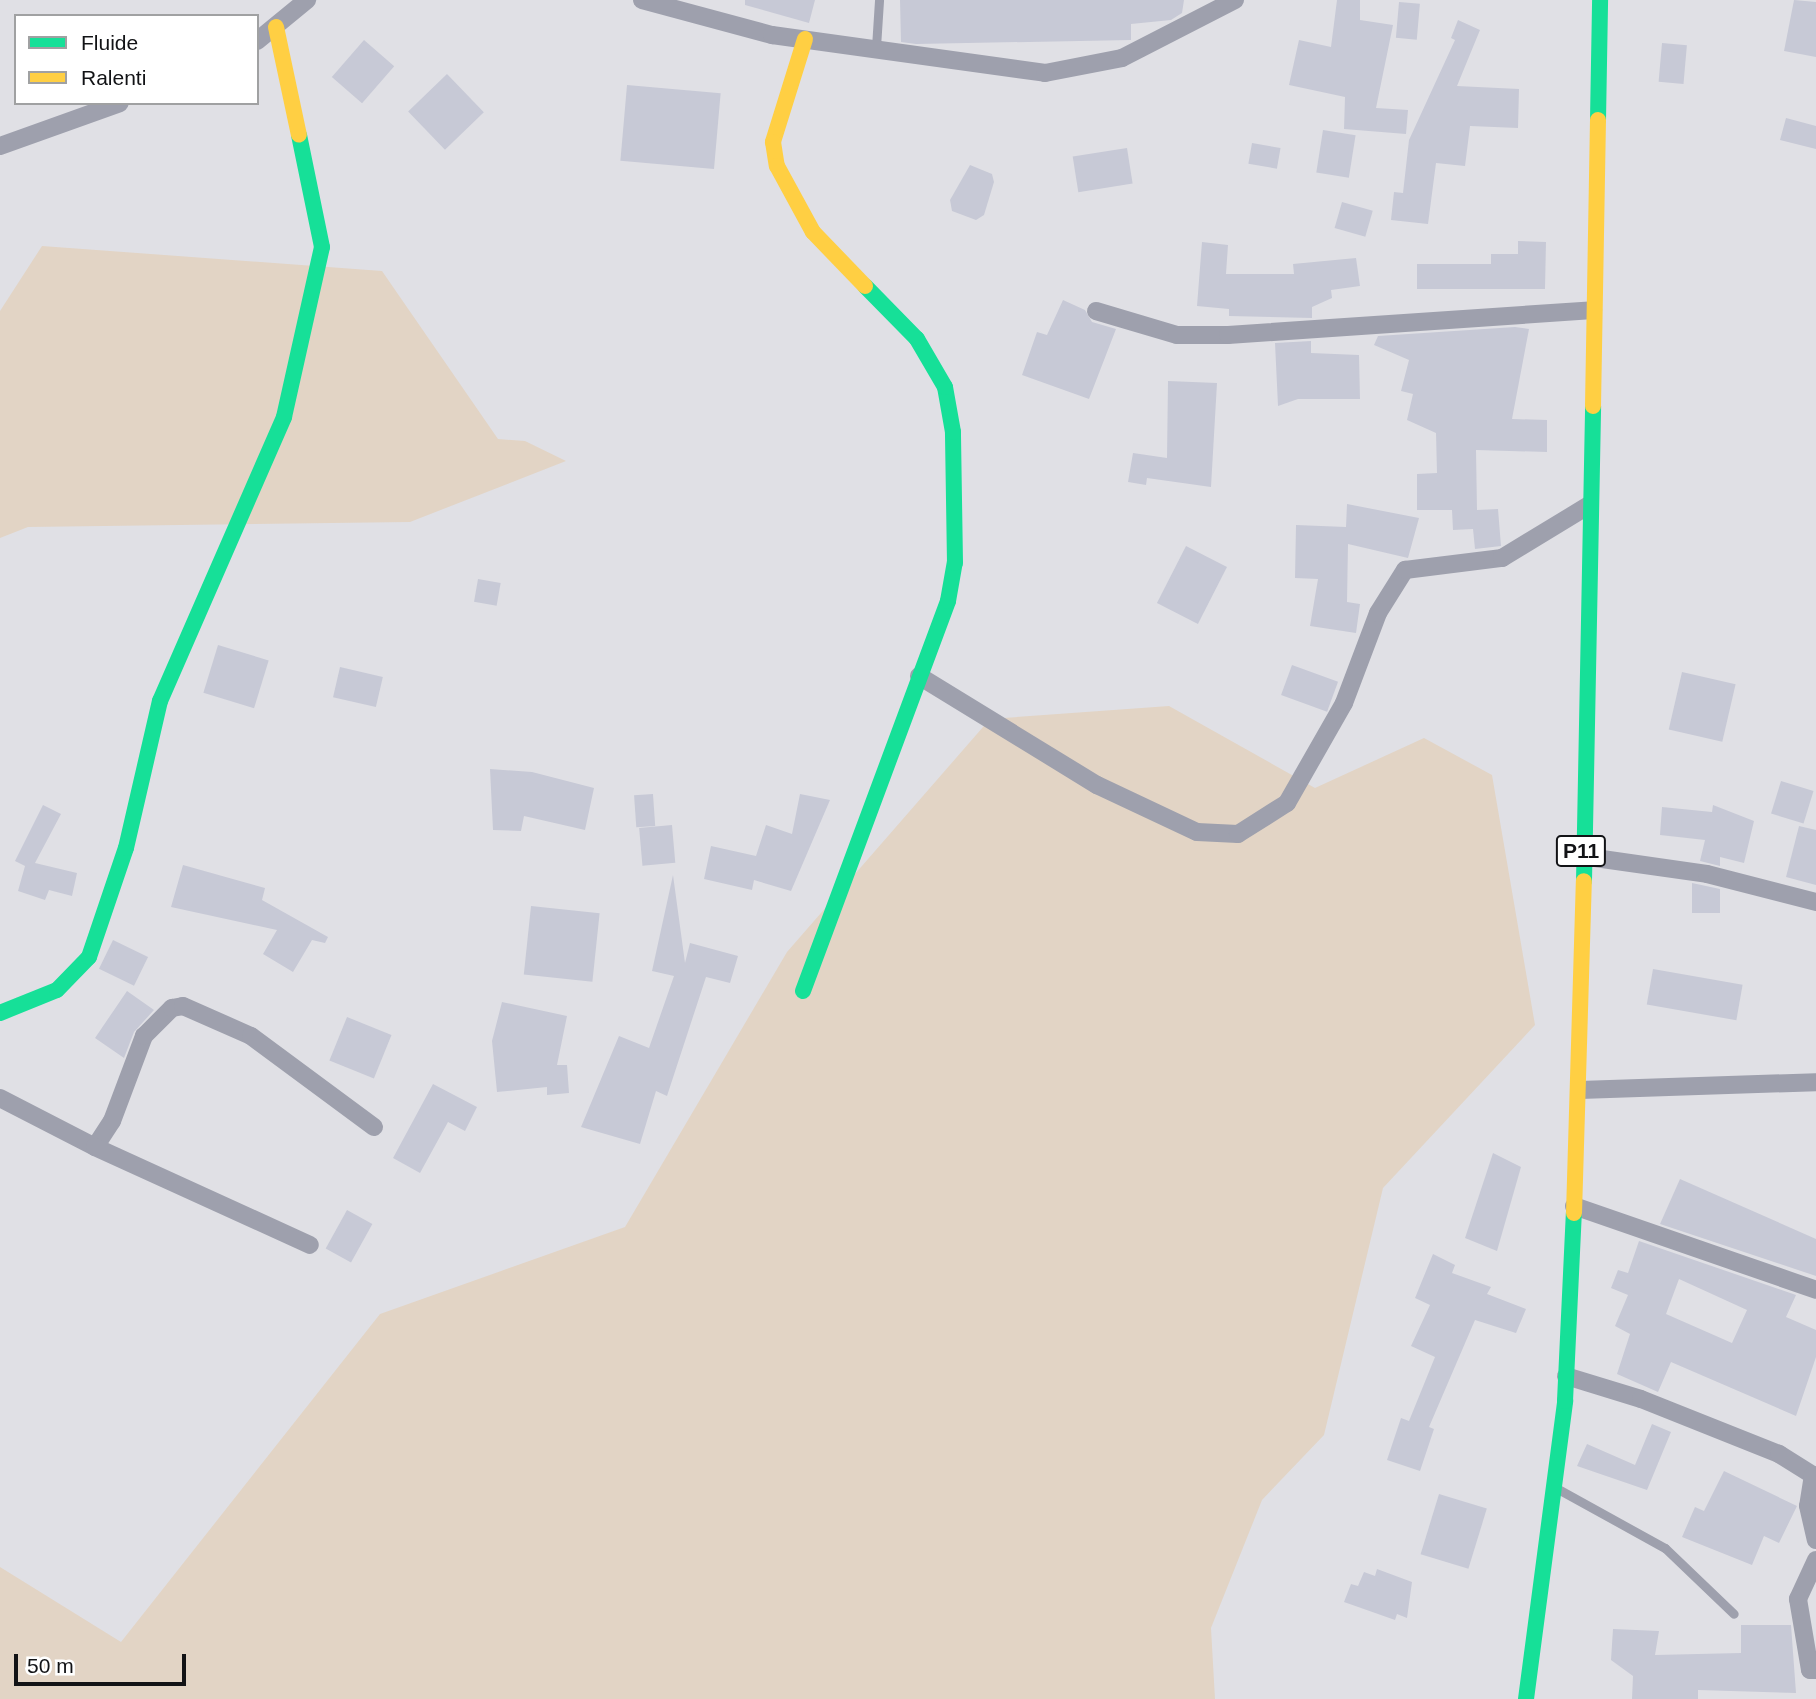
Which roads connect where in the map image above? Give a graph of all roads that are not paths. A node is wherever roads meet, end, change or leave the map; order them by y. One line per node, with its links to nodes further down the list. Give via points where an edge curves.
1 (307, 0): 6 (street)
2 (642, 0): 7 (street)
3 (879, 0): 9 (lane)
4 (1235, 0): 9 (street, via 1122,58 1045,73)
5 (1600, 0): 12 (street, P11)
6 (276, 27): 8 (street); 19 (street, via 322,247 284,417 160,701 126,848 89,957 57,990)
7 (805, 39): 9 (street); 15 (street, via 773,142 777,166 813,232 917,339 945,387 953,432 955,563 948,601)
8 (259, 40)
9 (876, 47)
10 (114, 105): 11 (street)
11 (0, 146)
12 (1593, 310): 13 (street, via 1228,335 1177,335); 14 (street, P11)
13 (1096, 311)
14 (1589, 505): 15 (street, via 1502,558 1405,570 1378,612 1344,703 1287,803 1238,834 1197,832 1097,785); 16 (street, P11)
15 (919, 676): 18 (street)
16 (1581, 856): 17 (street, via 1707,874); 21 (street, P11)
17 (1816, 902)
18 (803, 990)
19 (0, 1013)
20 (1816, 1082): 21 (street)
21 (1580, 1090): 25 (street, P11)
22 (0, 1098): 24 (street)
23 (374, 1127): 24 (street, via 251,1036 183,1006 172,1008 144,1036 113,1121)
24 (95, 1147): 26 (street)
25 (1574, 1206): 27 (street); 28 (street, P11)
26 (310, 1245)
27 (1816, 1290)
28 (1566, 1376): 29 (street, via 1641,1399 1779,1454); 30 (street, P11)
29 (1814, 1476): 31 (street, via 1808,1506)
30 (1554, 1487): 33 (lane, via 1665,1548); 35 (street, P11)
31 (1816, 1540)
32 (1816, 1560): 34 (street, via 1798,1599 1810,1670)
33 (1734, 1614)
34 (1816, 1670)
35 (1527, 1699)

